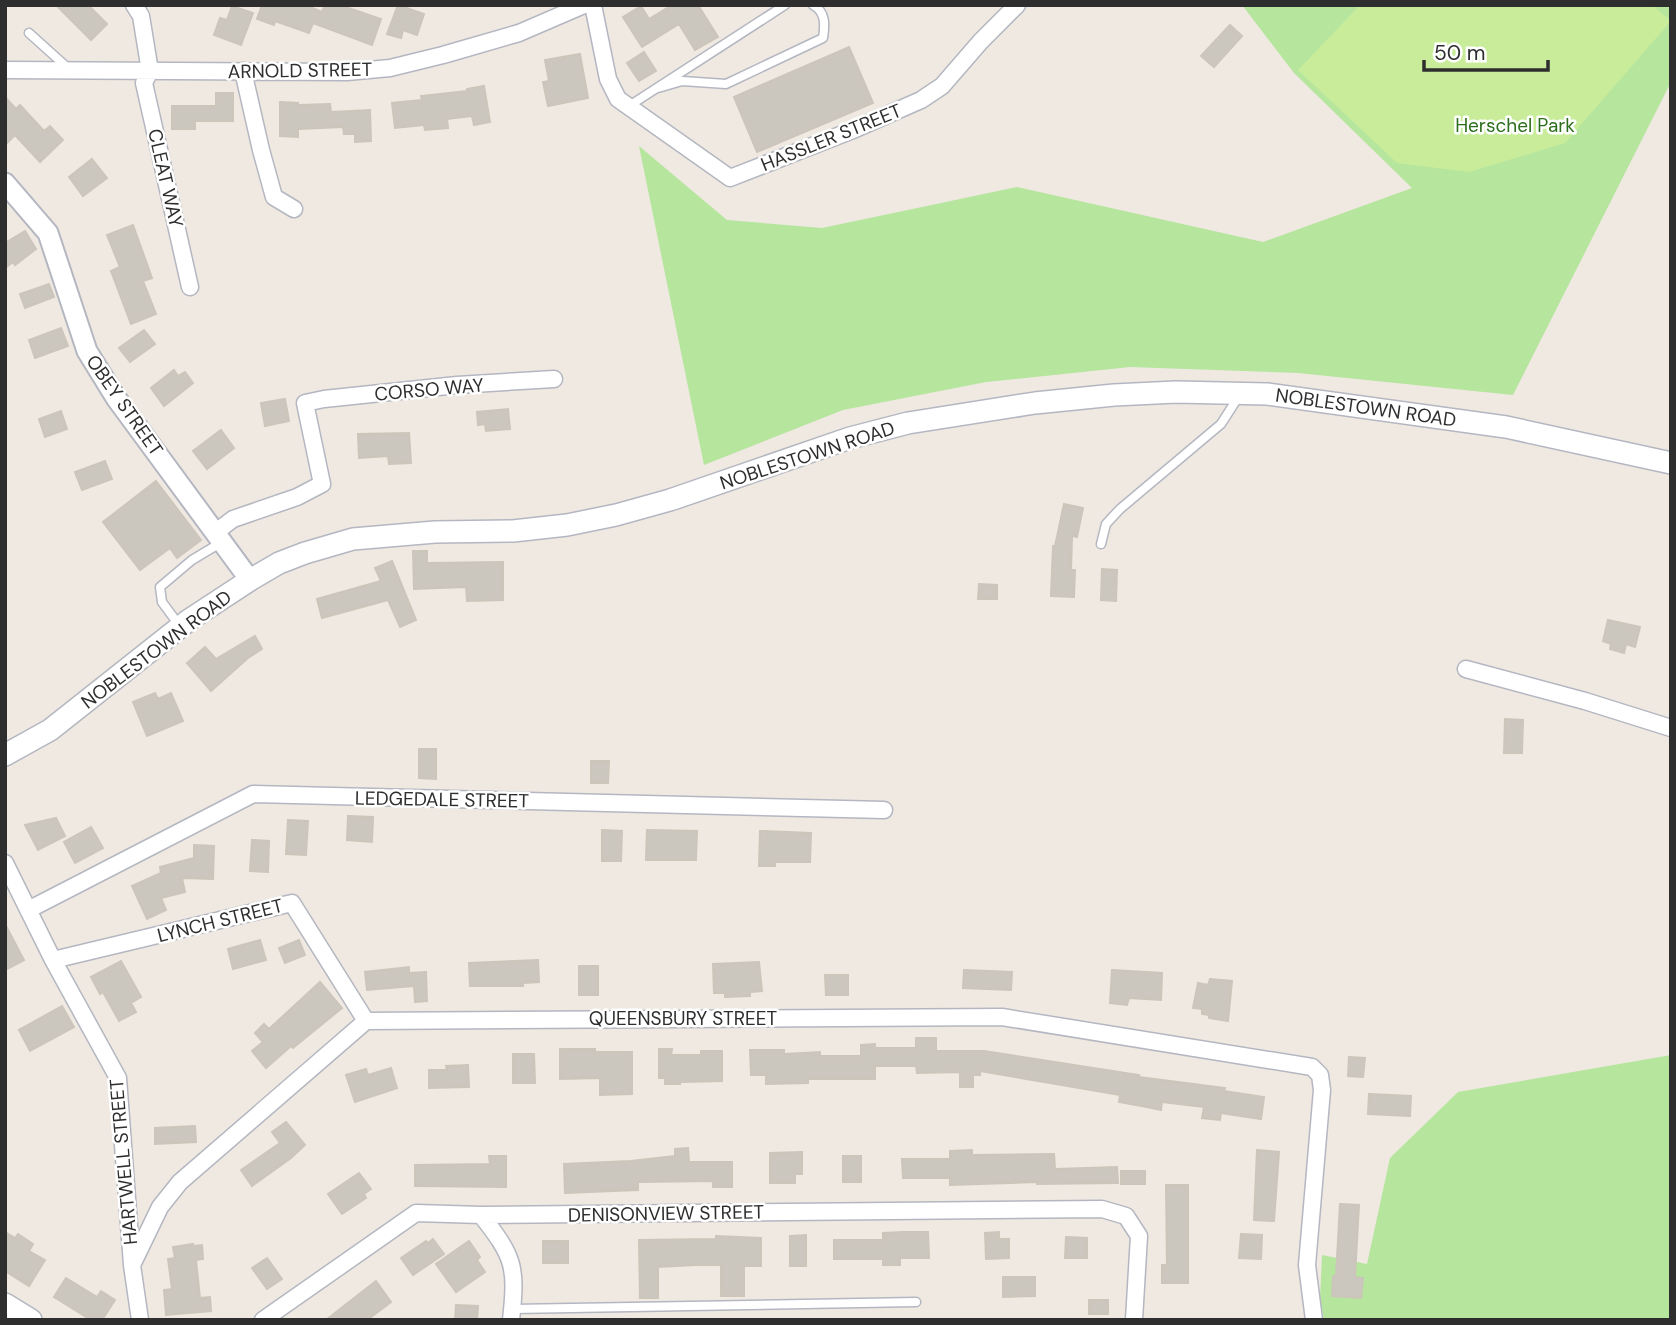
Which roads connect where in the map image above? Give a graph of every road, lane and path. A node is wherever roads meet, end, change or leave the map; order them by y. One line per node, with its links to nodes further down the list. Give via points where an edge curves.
1 (134, 5): 10 (street, CLEAT WAY, via 141,16)
2 (584, 5): 11 (street, ARNOLD STREET, via 519,33 390,68)
3 (593, 5): 13 (street, via 608,79 618,99)
4 (785, 5): 12 (lane)
5 (813, 5): 12 (lane, via 825,27 823,38 814,43 726,84 682,81)
6 (1017, 5): 13 (street, HASSLER STREET, via 942,86 921,100 730,178)
7 (29, 33): 9 (lane)
8 (5, 70): 9 (street, ARNOLD STREET)
9 (72, 71): 10 (street, ARNOLD STREET)
10 (150, 71): 11 (street, ARNOLD STREET); 16 (street, CLEAT WAY, via 144,83)
11 (243, 71): 15 (street, via 274,197)
12 (658, 88): 13 (lane)
13 (629, 106)
14 (5, 183): 20 (street, OBEY STREET, via 48,233 87,351 116,398)
15 (294, 209)
16 (190, 287)
17 (554, 379): 20 (street, CORSO WAY, via 305,403 322,484 233,519)
18 (1240, 393): 19 (main road, NOBLESTOWN ROAD, via 1506,427); 21 (lane, via 1221,424 1106,524); 22 (main road, NOBLESTOWN ROAD, via 1114,395 908,423 616,516 513,531 353,539 305,553)
19 (1671, 463)
20 (220, 537): 22 (street, OBEY STREET); 23 (lane, via 160,587 162,602)
21 (1101, 544)
22 (250, 580): 23 (main road, NOBLESTOWN ROAD)
23 (180, 627): 26 (main road, NOBLESTOWN ROAD, via 50,730)
24 (1466, 669): 25 (street)
25 (1671, 728)
26 (5, 755)
27 (884, 810): 29 (street, LEDGEDALE STREET, via 253,794)
28 (5, 863): 29 (street, HARTWELL STREET)
29 (28, 910): 30 (street, HARTWELL STREET)
30 (53, 960): 31 (street, LYNCH STREET, via 292,903); 33 (street, HARTWELL STREET, via 118,1078)
31 (366, 1021): 33 (street, via 180,1182 160,1207); 41 (street, QUEENSBURY STREET, via 1002,1017 1312,1067 1320,1075 1322,1090 1307,1265)
32 (481, 1215): 36 (street, via 512,1260); 39 (street, DENISONVIEW STREET, via 416,1213); 40 (street, DENISONVIEW STREET, via 1102,1209 1126,1216 1139,1236)
33 (132, 1265): 38 (street, HARTWELL STREET)
34 (916, 1303): 36 (lane)
35 (5, 1304): 37 (main road)
36 (511, 1314)
37 (31, 1320)
38 (140, 1320)
39 (263, 1320)
40 (1134, 1320)
41 (1314, 1320)

